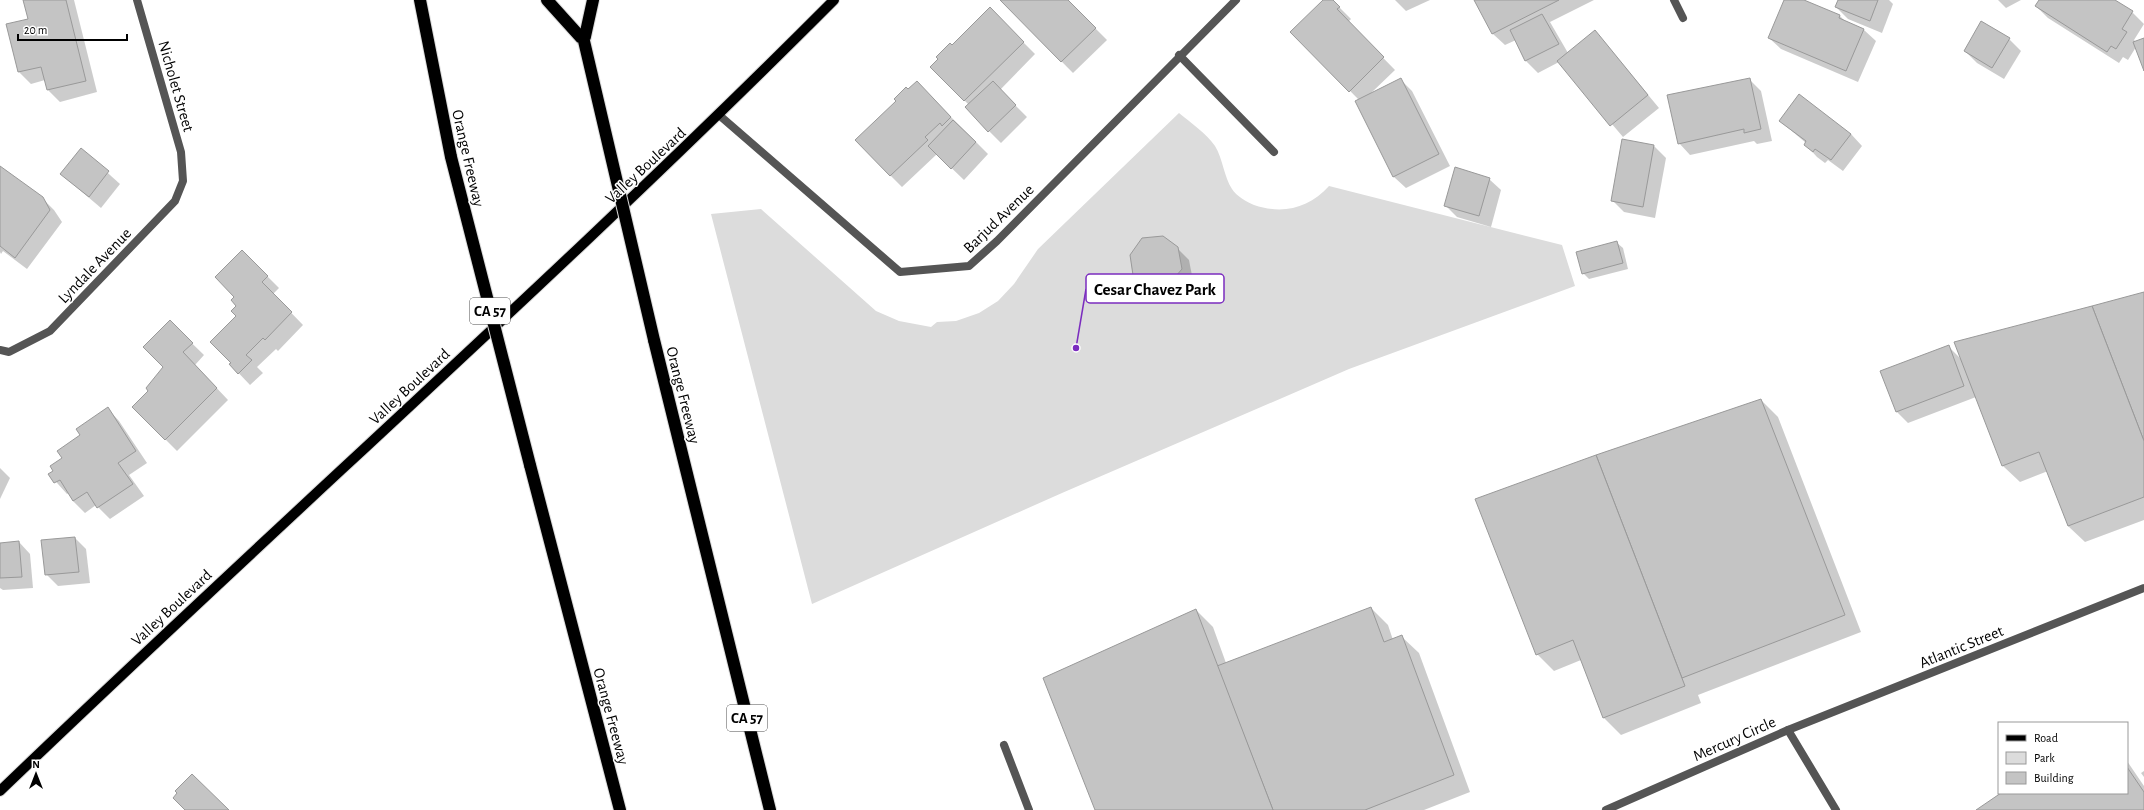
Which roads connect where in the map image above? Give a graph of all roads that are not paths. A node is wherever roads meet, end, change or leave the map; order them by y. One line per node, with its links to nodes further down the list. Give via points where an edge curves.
1 (137, 0): 13 (street, Nicholet Street, via 182,152)
2 (420, 0): 19 (highway, Orange Freeway / CA 57, bridge, via 451,157)
3 (546, 0): 9 (highway, Orange Freeway / CA 57)
4 (593, 0): 9 (highway)
5 (834, 0): 11 (main road, Valley Boulevard)
6 (1236, 0): 10 (street, Barjud Avenue)
7 (1674, 0): 8 (street)
8 (1683, 18)
9 (584, 41): 20 (highway, Orange Freeway / CA 57, bridge, via 654,340)
10 (1179, 55): 11 (street, Barjud Avenue, via 997,241 969,266 900,272); 12 (street)
11 (719, 115): 18 (main road, Valley Boulevard, via 133,663)
12 (1274, 152)
13 (184, 181): 14 (street, Lyndale Avenue, via 175,201 50,331 9,352)
14 (0, 350)
15 (2144, 588): 16 (street, Atlantic Street)
16 (1788, 730): 22 (street, Mercury Circle); 23 (street, Mercury Circle)
17 (1004, 745): 21 (street)
18 (0, 791)
19 (620, 810)
20 (770, 810)
21 (1029, 810)
22 (1606, 810)
23 (1836, 810)

